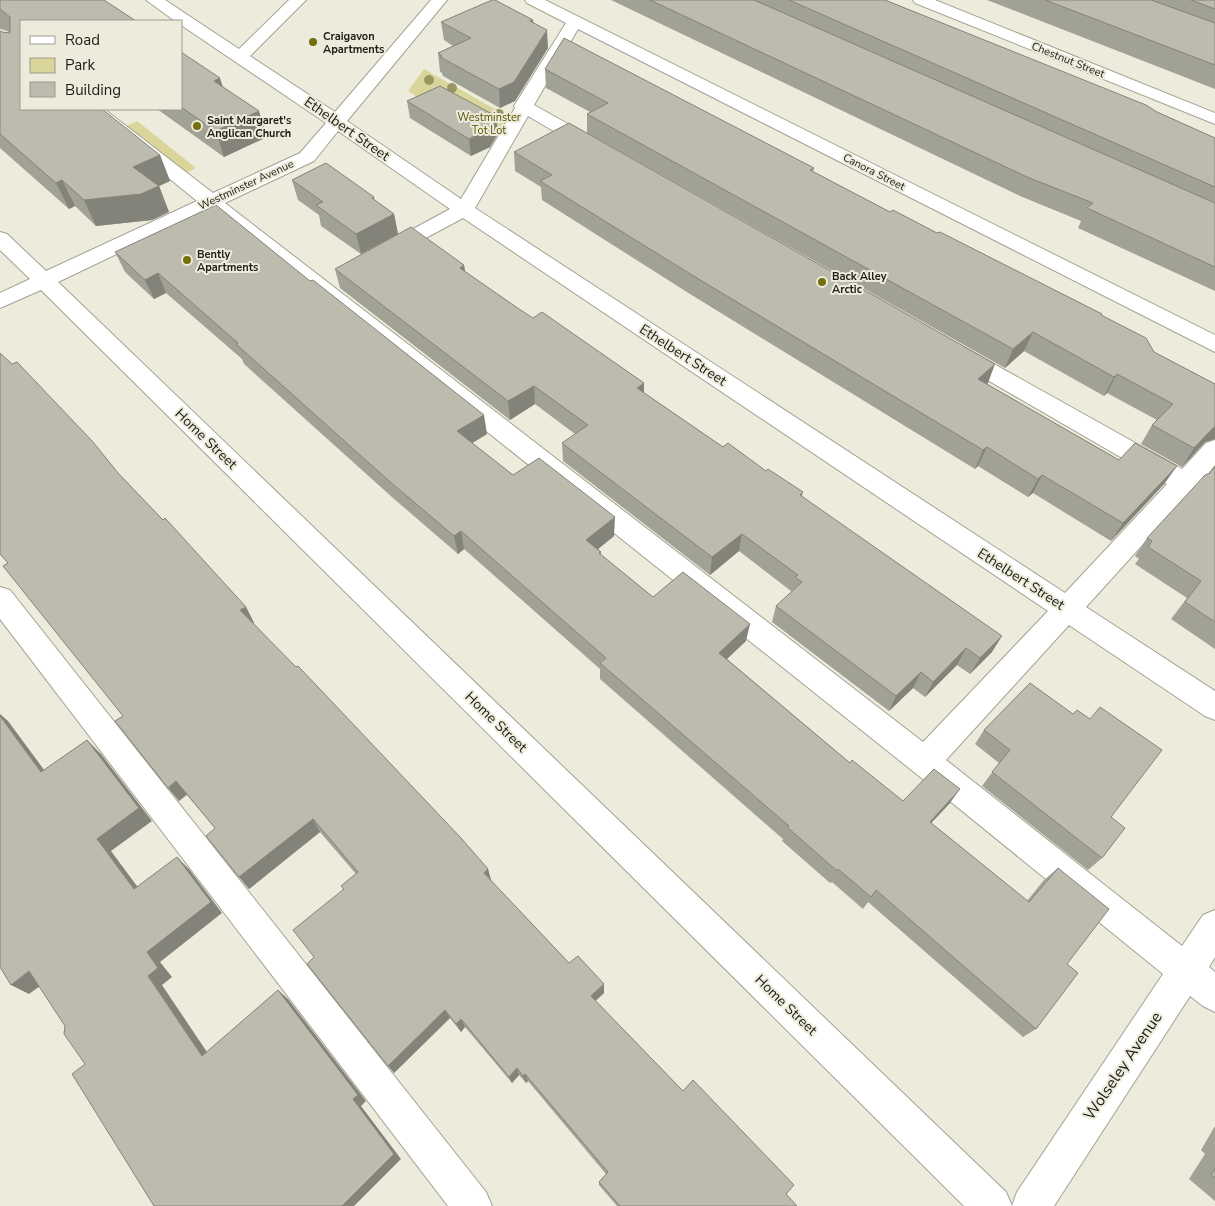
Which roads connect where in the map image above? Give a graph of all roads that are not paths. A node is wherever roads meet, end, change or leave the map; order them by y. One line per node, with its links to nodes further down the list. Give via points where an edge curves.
1 (154, 0): 7 (street, Ethelbert Street)
2 (298, 0): 7 (street)
3 (439, 0): 11 (street, Westminster Avenue)
4 (533, 0): 6 (street, Canora Street)
5 (921, 0): 10 (street, Chestnut Street)
6 (575, 21): 8 (street); 19 (street, Canora Street)
7 (240, 57): 11 (street, Ethelbert Street)
8 (523, 106): 12 (street); 14 (street)
9 (94, 110): 13 (street)
10 (1215, 119)
11 (338, 122): 13 (street, Westminster Avenue, via 307,157); 14 (street, Ethelbert Street)
12 (609, 155)
13 (211, 202): 17 (street, Westminster Avenue); 26 (street, via 330,281)
14 (464, 210): 16 (street); 24 (street, Ethelbert Street)
15 (0, 238): 17 (street, Home Street)
16 (374, 258)
17 (44, 280): 18 (street, Westminster Avenue); 31 (street, Home Street)
18 (0, 301)
19 (1215, 344)
20 (945, 346): 22 (street)
21 (1215, 449): 22 (street)
22 (1186, 483): 24 (street)
23 (0, 598): 30 (street)
24 (1068, 610): 25 (street, Ethelbert Street); 26 (street)
25 (1215, 707)
26 (925, 762): 28 (street)
27 (1215, 927): 28 (street, Wolseley Avenue)
28 (1186, 971): 29 (street); 32 (street, Wolseley Avenue)
29 (1215, 994)
30 (472, 1206)
31 (992, 1206)
32 (1031, 1206)

